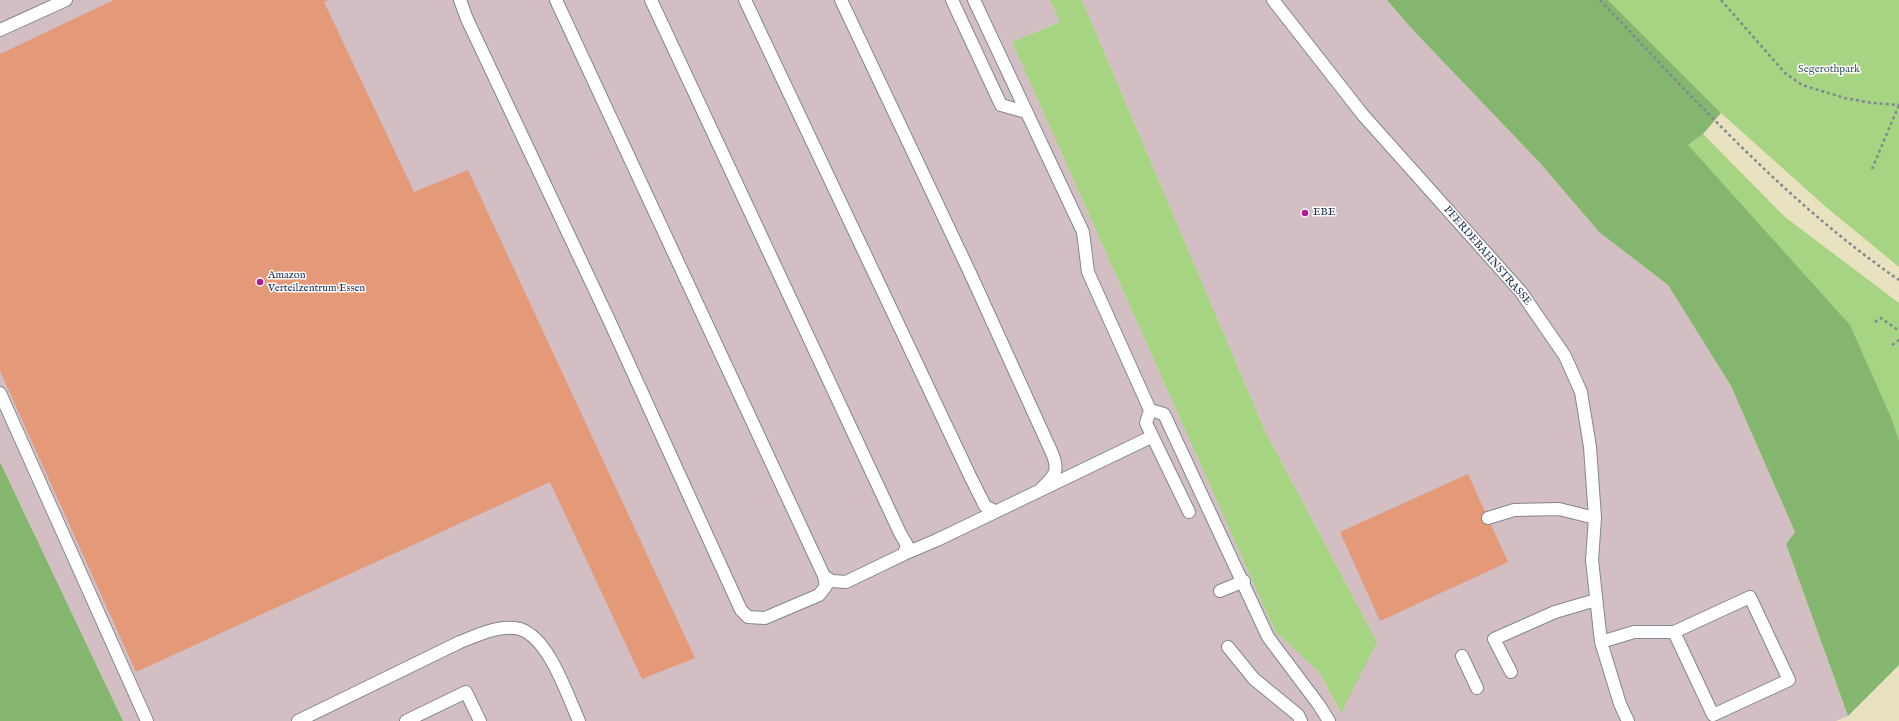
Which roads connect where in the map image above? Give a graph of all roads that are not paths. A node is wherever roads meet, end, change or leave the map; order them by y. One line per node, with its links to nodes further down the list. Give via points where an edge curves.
1 (66, 0): 10 (lane)
2 (460, 0): 21 (lane, via 467,20 515,118 741,610 748,617 765,618 819,595 826,586)
3 (556, 0): 21 (lane)
4 (650, 0): 20 (lane, via 907,545)
5 (746, 0): 16 (lane, via 971,478 986,506)
6 (841, 0): 15 (lane, via 971,275 1057,465 1054,477)
7 (952, 0): 11 (lane, via 1001,105)
8 (974, 0): 11 (lane)
9 (1273, 0): 19 (lane, PFERDEBAHNSTRASSE, via 1363,115 1521,292 1565,356 1581,392 1590,447)
10 (0, 30)
11 (1026, 112): 13 (lane, via 1083,232 1088,272)
12 (0, 393): 31 (lane)
13 (1150, 410): 14 (lane, via 1146,423); 22 (lane, via 1164,414)
14 (1152, 437): 15 (lane); 17 (lane)
15 (1041, 489): 16 (lane)
16 (995, 511): 20 (lane)
17 (1189, 512)
18 (1488, 518): 19 (lane, via 1514,510 1559,509)
19 (1595, 518): 24 (lane, PFERDEBAHNSTRASSE, via 1592,560)
20 (904, 554): 21 (lane, via 846,582 832,581)
21 (824, 576)
22 (1244, 581): 23 (lane); 37 (lane, via 1268,636)
23 (1220, 591)
24 (1596, 600): 26 (lane, PFERDEBAHNSTRASSE); 29 (lane, via 1555,612 1494,639)
25 (1674, 632): 25 (lane, via 1713,715 1789,680 1750,597); 26 (lane, via 1634,632)
26 (1601, 642): 38 (lane, PFERDEBAHNSTRASSE, via 1620,704)
27 (1228, 647): 36 (lane, via 1254,679 1298,715)
28 (1462, 656): 30 (lane)
29 (1511, 672)
30 (1477, 688)
31 (147, 721)
32 (298, 721): 35 (lane, via 460,642 504,628 520,630 537,640 549,656)
33 (406, 721): 34 (lane, via 466,692)
34 (480, 721)
35 (579, 721)
36 (1301, 721)
37 (1329, 721)
38 (1628, 721)

